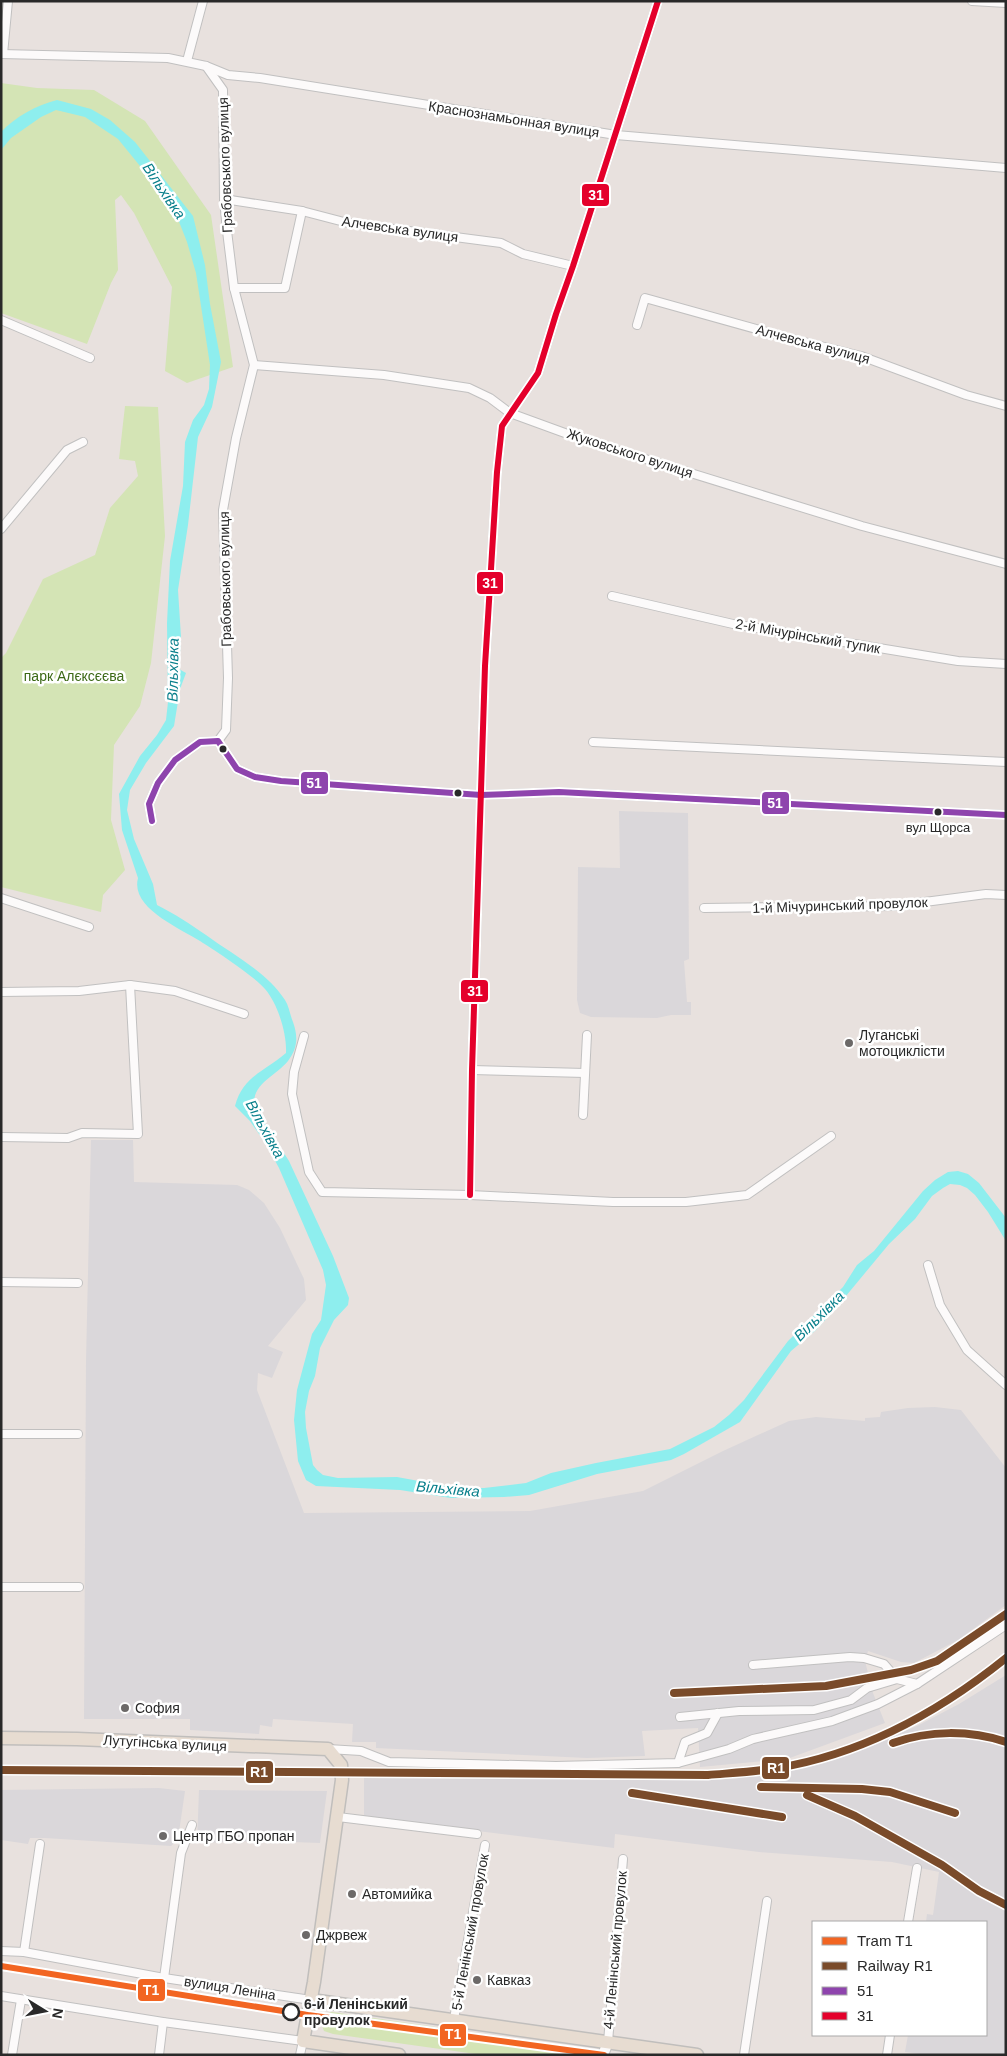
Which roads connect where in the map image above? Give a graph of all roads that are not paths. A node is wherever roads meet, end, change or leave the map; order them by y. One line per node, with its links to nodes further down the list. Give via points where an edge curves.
1 (8, 1): 6 (street)
2 (203, 1): 7 (street)
3 (658, 1): 9 (street)
4 (972, 1): 5 (street)
5 (1006, 4)
6 (2, 54): 7 (street, Краснознамьонная вулиця)
7 (187, 61): 8 (street, Краснознамьонная вулиця)
8 (206, 66): 9 (street, Краснознамьонная вулиця, via 228,75); 11 (street, Грабовського вулиця, via 222,90)
9 (616, 135): 10 (street, Краснознамьонная вулиця); 13 (street)
10 (1006, 168)
11 (224, 199): 12 (street, Алчевська вулиця); 14 (street, Грабовського вулиця)
12 (302, 211): 13 (street, Алчевська вулиця, via 348,223 501,243 524,254); 14 (street, via 285,288)
13 (573, 266): 20 (street, via 538,373)
14 (234, 288): 18 (street, Грабовського вулиця)
15 (1, 320): 17 (street)
16 (637, 325): 19 (street, Алчевська вулиця, via 644,298 861,356 966,395)
17 (90, 358)
18 (254, 365): 20 (street, Жуковського вулиця, via 384,375 470,388); 26 (street, Грабовського вулиця, via 223,510 228,678 226,730)
19 (1006, 406)
20 (510, 413): 23 (street, Жуковського вулиця, via 584,440 862,526); 29 (street, via 502,426 497,472)
21 (83, 442): 22 (street, via 67,450)
22 (1, 529)
23 (1006, 564)
24 (612, 596): 25 (street, 2-й Мічурінський тупик, via 733,624 958,661)
25 (1006, 664)
26 (218, 741): 29 (street, via 237,769 255,777); 31 (street, via 200,742 175,760 158,783 150,804)
27 (593, 742): 28 (street)
28 (1006, 762)
29 (481, 795): 30 (street, via 559,792); 41 (street)
30 (1006, 815)
31 (152, 821)
32 (1006, 895): 34 (street, 1-й Мічуринський провулок, via 986,894 894,906)
33 (1, 898): 35 (street)
34 (704, 908)
35 (89, 927)
36 (130, 985): 37 (street, via 79,991); 38 (street, via 175,991); 45 (street, via 138,1134 82,1133 68,1138)
37 (1, 992)
38 (244, 1014)
39 (587, 1035): 42 (street)
40 (304, 1036): 46 (street, via 292,1094 309,1172 322,1192)
41 (472, 1070): 42 (street); 46 (street)
42 (585, 1073): 43 (street)
43 (583, 1115)
44 (831, 1136): 46 (street, via 747,1195 686,1202)
45 (1, 1138)
46 (470, 1195)
47 (928, 1265): 50 (street, via 940,1305 967,1350)
48 (1, 1282): 49 (street)
49 (78, 1283)
50 (1006, 1385)
51 (1, 1434): 52 (street)
52 (78, 1434)
53 (1, 1587): 54 (street)
54 (78, 1587)
55 (1006, 1625): 58 (street)
56 (753, 1665): 57 (street, via 864,1658 884,1664)
57 (897, 1679): 58 (street); 59 (street, via 867,1688 850,1700 814,1710)
58 (916, 1684): 63 (street, via 878,1704 832,1721 753,1739)
59 (718, 1713): 60 (street); 63 (street, via 707,1732 685,1742)
60 (680, 1717)
61 (1, 1738): 62 (main road, Лутугінська вулиця)
62 (328, 1749): 63 (street, via 361,1751 389,1762 556,1766); 64 (main road, via 342,1772)
63 (678, 1763)
64 (338, 1818): 66 (street); 78 (main road)
65 (192, 1825): 75 (street, via 181,1853)
66 (477, 1834)
67 (40, 1844): 74 (street)
68 (485, 1845): 79 (street, 5-й Ленінський провулок)
69 (623, 1859): 83 (street, 4-й Ленінський провулок)
70 (917, 1868): 72 (street)
71 (766, 1901): 90 (street)
72 (908, 1921)
73 (1, 1951): 74 (street, вулиця Леніна)
74 (24, 1952): 75 (street, вулиця Леніна)
75 (164, 1978): 78 (street, вулиця Леніна)
76 (1, 1996): 77 (street)
77 (20, 2000): 80 (street); 84 (street)
78 (311, 2000): 79 (main road, вулиця Леніна); 82 (main road)
79 (454, 2019): 83 (main road, вулиця Леніна)
80 (163, 2022): 82 (street); 85 (street)
81 (890, 2036): 91 (street)
82 (302, 2041): 86 (street); 87 (main road)
83 (609, 2048): 88 (street); 89 (main road, вулиця Леніна)
84 (12, 2055)
85 (159, 2055)
86 (300, 2055)
87 (399, 2055)
88 (603, 2055)
89 (697, 2055)
90 (744, 2055)
91 (887, 2055)

